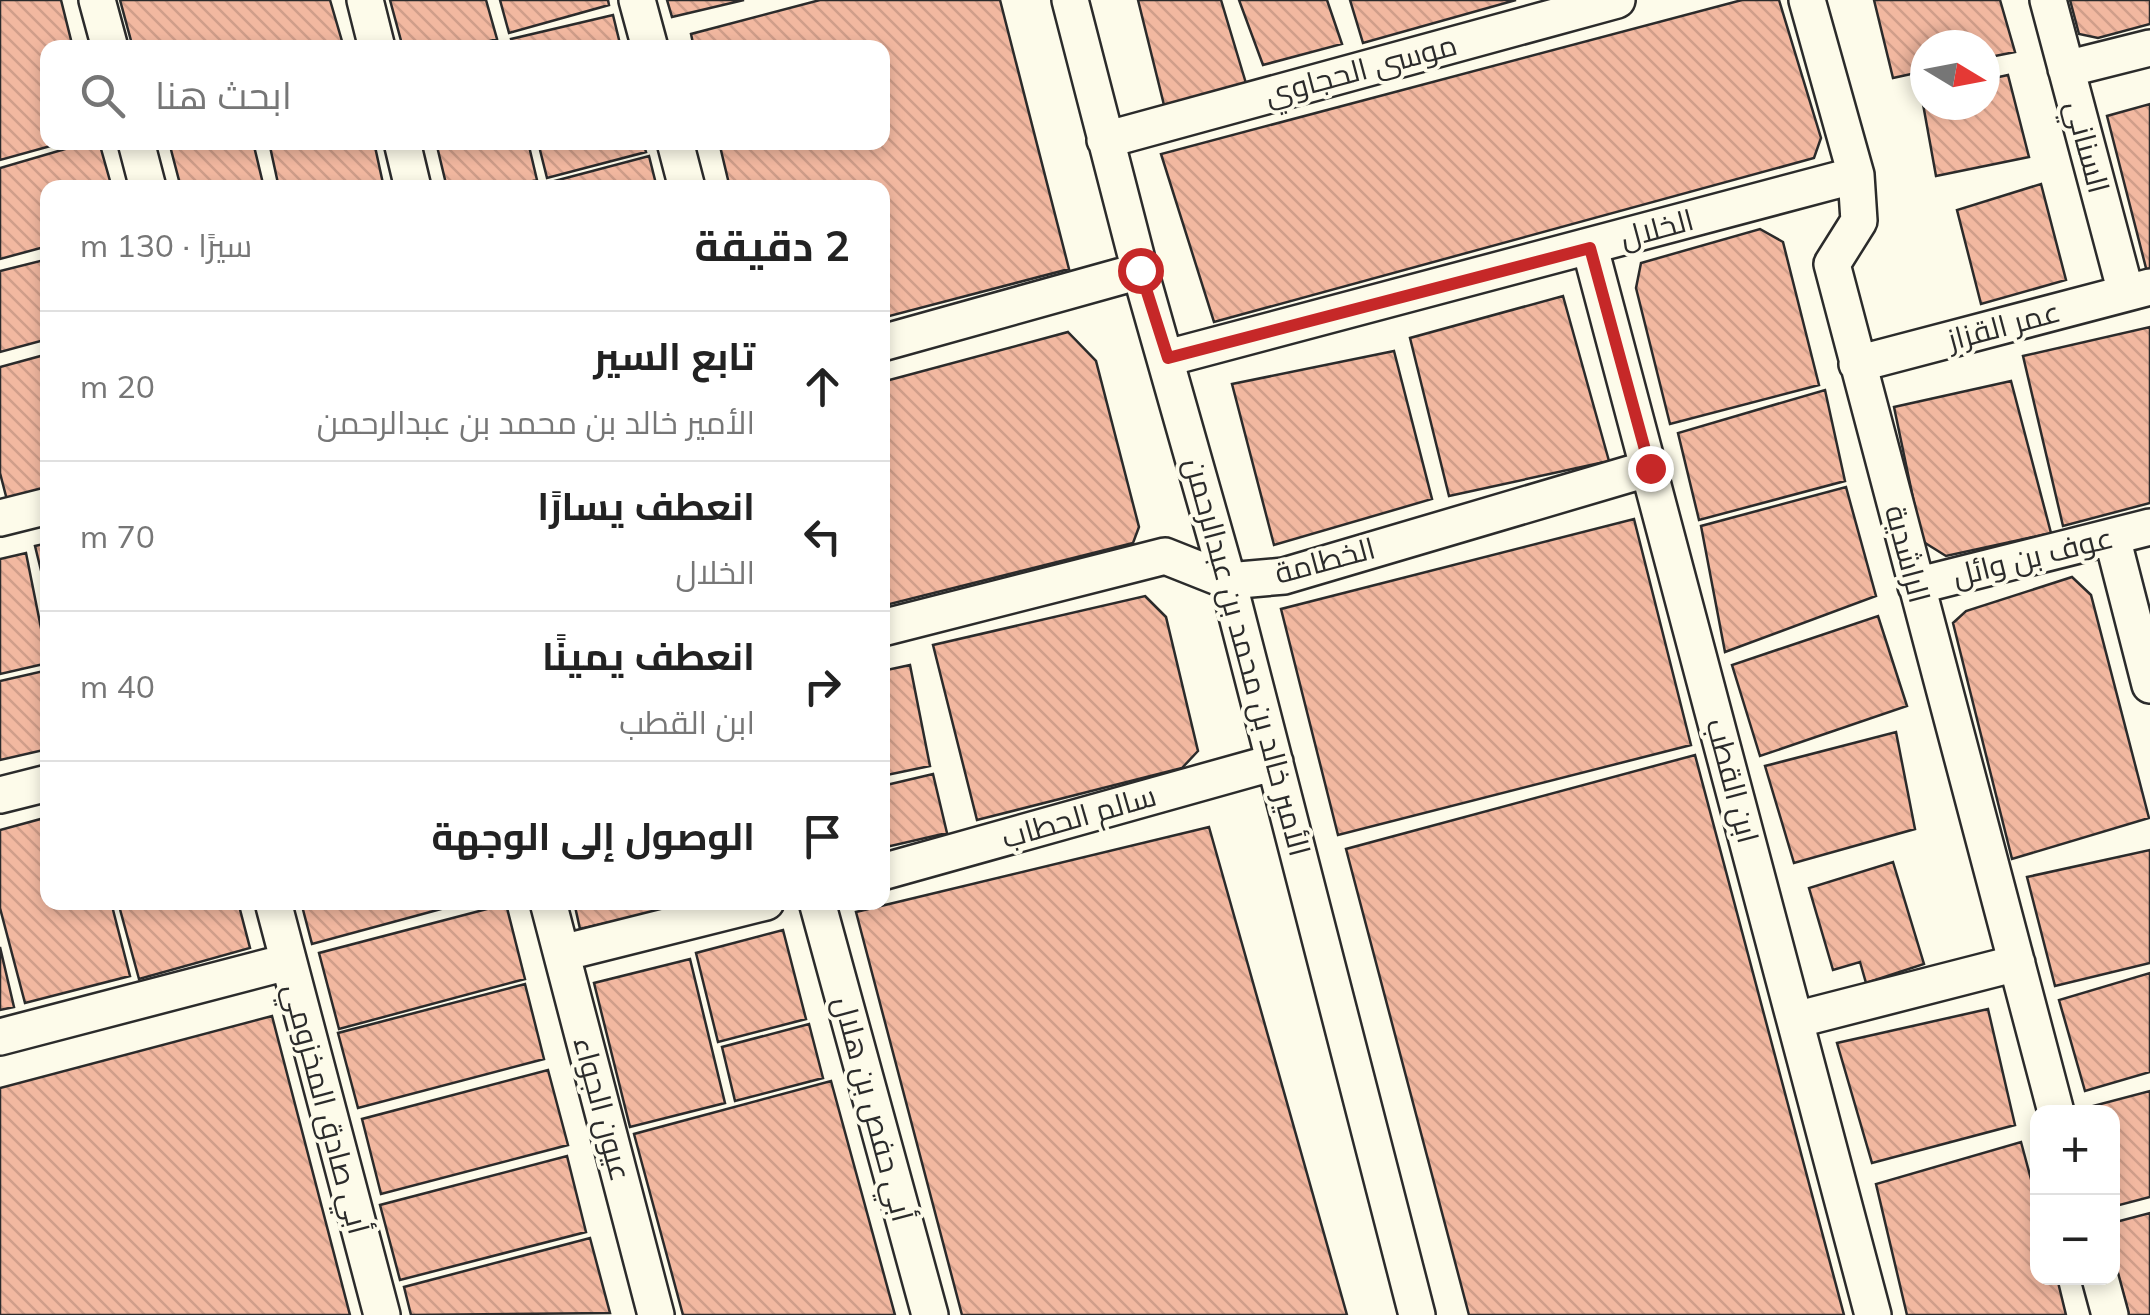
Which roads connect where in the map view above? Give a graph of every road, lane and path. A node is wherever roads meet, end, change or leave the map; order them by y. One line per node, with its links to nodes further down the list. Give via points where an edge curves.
1 (97, 0): 8 (street)
2 (366, 0): 9 (street)
3 (637, 0): 10 (street)
4 (1070, 0): 13 (street, الأمير خالد بن محمد بن عبدالرحمن)
5 (1807, 0): 17 (street, الراشدية)
6 (2048, 0): 12 (street, السناني)
7 (1596, 3): 13 (street, موسى الحجاوي)
8 (108, 40)
9 (376, 40)
10 (648, 40)
11 (2150, 48): 12 (street)
12 (2066, 69): 23 (street, السناني)
13 (1105, 140): 22 (street, الأمير خالد بن محمد بن عبدالرحمن)
14 (138, 150): 18 (street)
15 (404, 150): 19 (street)
16 (677, 150): 20 (street)
17 (1856, 175): 21 (street, الخلال); 26 (street, الراشدية, via 1859,221 1832,264)
18 (146, 180)
19 (411, 180)
20 (684, 180)
21 (1590, 248): 25 (street, الخلال); 27 (street, ابن القطب)
22 (1140, 270): 24 (street); 25 (street, الأمير خالد بن محمد بن عبدالرحمن)
23 (2138, 290): 26 (street, عمر القزاز)
24 (890, 341)
25 (1168, 358): 32 (street, الأمير خالد بن محمد بن عبدالرحمن)
26 (1856, 364): 33 (street, الراشدية)
27 (1650, 468): 32 (street, الخطامة, via 1284,576); 47 (street, ابن القطب)
28 (40, 508): 29 (street)
29 (0, 518)
30 (2150, 527): 31 (street, عوف بن وائل)
31 (2112, 537): 33 (street, عوف بن وائل); 35 (street)
32 (1228, 581): 34 (street, الخطامة, via 1165,556); 36 (street, الأمير خالد بن محمد بن عبدالرحمن)
33 (1916, 586): 46 (street, الراشدية)
34 (890, 626)
35 (2150, 685)
36 (1275, 762): 39 (street, سالم الحطاب); 54 (street, الأمير خالد بن محمد بن عبدالرحمن)
37 (40, 784): 38 (street)
38 (0, 795)
39 (890, 870)
40 (275, 910): 45 (street, أبي صادق المخزومي)
41 (550, 910): 44 (street, عيون الجواء)
42 (734, 910): 44 (street)
43 (819, 910): 53 (street, أبي حفص بن هلال)
44 (562, 953): 52 (street, عيون الجواء)
45 (287, 962): 48 (street); 51 (street, أبي صادق المخزومي)
46 (2017, 964): 47 (street); 49 (street, الراشدية)
47 (1795, 1020): 55 (street, ابن القطب)
48 (0, 1037)
49 (2054, 1105)
50 (2102, 1285): 56 (street)
51 (382, 1315)
52 (656, 1315)
53 (930, 1315)
54 (1417, 1315)
55 (1872, 1315)
56 (2110, 1315)

